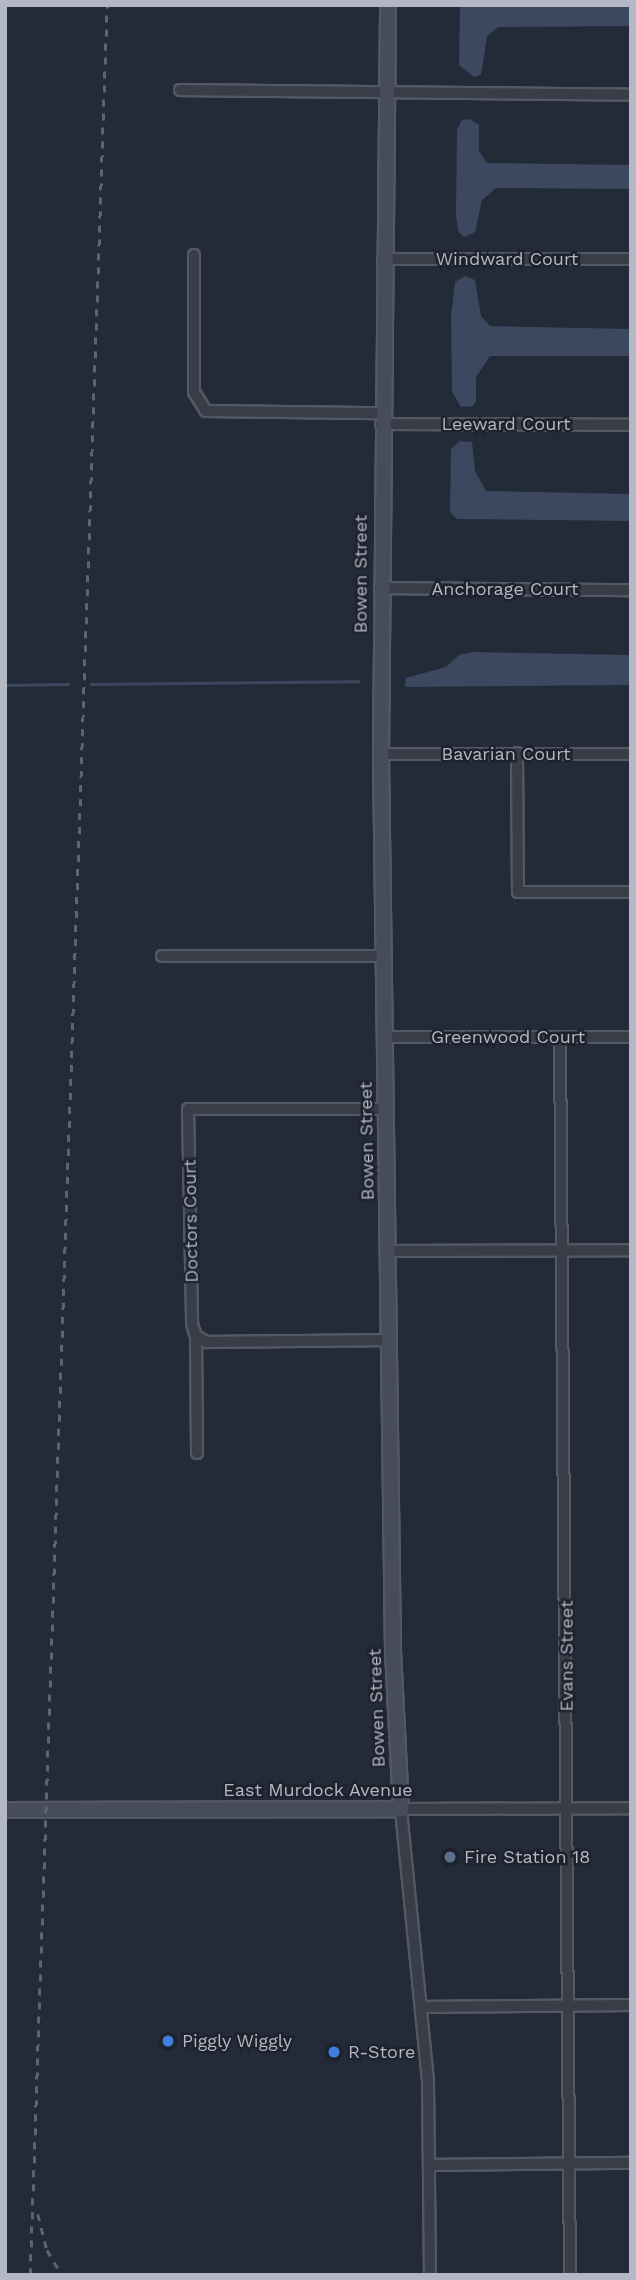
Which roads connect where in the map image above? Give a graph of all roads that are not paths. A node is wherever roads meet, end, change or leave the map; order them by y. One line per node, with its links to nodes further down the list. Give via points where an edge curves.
1 (388, 5): 3 (main road, Bowen Street)
2 (180, 90): 3 (street)
3 (387, 94): 4 (street); 6 (main road, Bowen Street)
4 (631, 95)
5 (194, 255): 8 (street, Leeward Court, via 194,392 206,411)
6 (383, 259): 7 (street, Windward Court); 8 (main road, Bowen Street)
7 (631, 259)
8 (381, 418): 9 (street, Leeward Court); 10 (main road, Bowen Street)
9 (631, 425)
10 (380, 588): 11 (street, Anchorage Court); 13 (main road, Bowen Street)
11 (631, 590)
12 (517, 753): 13 (street, Bavarian Court); 14 (street, Bavarian Court); 15 (street, via 518,892)
13 (381, 754): 17 (main road, Bowen Street)
14 (631, 754)
15 (631, 892)
16 (162, 956): 17 (street)
17 (384, 956): 18 (main road, Bowen Street)
18 (385, 1037): 19 (street, Greenwood Court); 21 (main road, Bowen Street)
19 (560, 1037): 20 (street, Greenwood Court); 24 (street, Evans Street)
20 (631, 1037)
21 (386, 1109): 23 (main road, Bowen Street); 25 (street, Doctors Court, via 188,1109 192,1324)
22 (631, 1250): 24 (street)
23 (388, 1251): 24 (street); 26 (main road, Bowen Street)
24 (564, 1251): 28 (street, Evans Street)
25 (197, 1336): 26 (street, via 207,1342); 27 (street)
26 (389, 1340): 30 (main road, Bowen Street)
27 (197, 1453)
28 (567, 1808): 29 (street, East Murdock Avenue); 30 (street, East Murdock Avenue); 32 (street, Evans Street)
29 (631, 1808)
30 (401, 1809): 31 (main road, East Murdock Avenue); 34 (street, Bowen Street)
31 (5, 1810)
32 (568, 2005): 33 (street); 34 (street); 36 (street, Evans Street)
33 (631, 2005)
34 (421, 2007): 37 (street, Bowen Street)
35 (631, 2163): 36 (street)
36 (569, 2164): 37 (street); 39 (street, Evans Street)
37 (429, 2165): 38 (street, Bowen Street)
38 (430, 2275)
39 (570, 2275)

